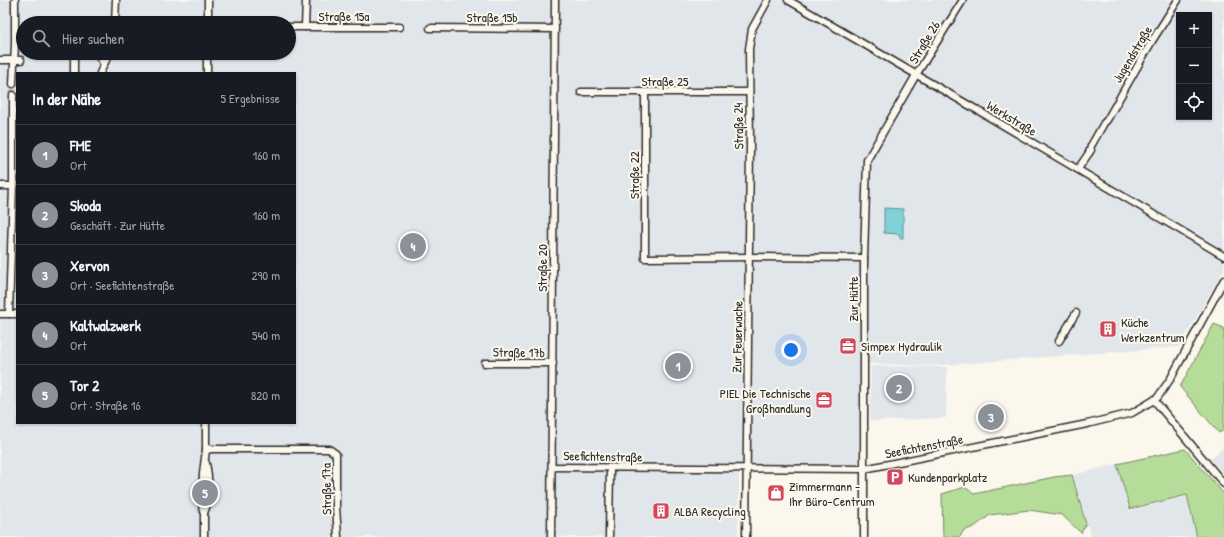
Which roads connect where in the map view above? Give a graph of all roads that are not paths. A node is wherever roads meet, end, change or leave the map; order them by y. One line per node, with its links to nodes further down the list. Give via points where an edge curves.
1 (14, 0): 17 (street)
2 (116, 0): 10 (street)
3 (208, 0): 11 (street)
4 (306, 0): 13 (street)
5 (555, 0): 16 (street, Straße 20)
6 (768, 0): 32 (street, Straße 24, via 752,29 749,49)
7 (788, 0): 28 (street, Werkstraße)
8 (963, 0): 28 (street, Straße 26)
9 (1178, 0): 34 (street, Jugendstraße)
10 (115, 16)
11 (208, 16)
12 (296, 27): 13 (street, Straße 15a)
13 (305, 27): 14 (street, Straße 15a)
14 (399, 27)
15 (430, 28): 16 (street, Straße 15b)
16 (555, 29): 48 (street, Straße 20)
17 (16, 30)
18 (0, 60): 19 (street)
19 (18, 60): 29 (street)
20 (74, 60): 25 (street)
21 (101, 60): 24 (street)
22 (106, 60): 24 (street)
23 (208, 60): 27 (street)
24 (104, 64): 26 (street)
25 (74, 72)
26 (100, 72)
27 (207, 72)
28 (916, 75): 34 (street, Werkstraße); 40 (street, Zur Hütte, via 867,160)
29 (14, 84)
30 (581, 92): 31 (street, Straße 25)
31 (645, 92): 32 (street, Straße 25); 39 (street, Straße 22, via 645,258)
32 (749, 92): 39 (street, Straße 24)
33 (13, 95): 36 (street)
34 (1078, 169): 38 (street, Werkstraße)
35 (0, 186): 36 (street)
36 (13, 186): 37 (street)
37 (14, 255): 44 (street)
38 (1224, 256)
39 (749, 257): 40 (street); 54 (street, Zur Feuerwache)
40 (864, 258): 55 (street, Zur Hütte)
41 (1224, 280): 49 (street, Seefichtenstraße, via 1171,378)
42 (1076, 313): 46 (street)
43 (0, 314): 44 (street)
44 (9, 314): 45 (street)
45 (16, 314)
46 (1059, 341)
47 (485, 363): 48 (street, Straße 17b)
48 (553, 363): 52 (street, Straße 20)
49 (1154, 400): 55 (street, Seefichtenstraße, via 1132,413 1088,424); 56 (street)
50 (206, 424): 51 (street)
51 (206, 450): 57 (street, via 202,505); 58 (street, Straße 17a, via 302,448 333,451 336,454)
52 (552, 467): 53 (street, Seefichtenstraße); 59 (street, Straße 20)
53 (610, 468): 54 (street, Seefichtenstraße); 60 (street)
54 (747, 468): 55 (street, Seefichtenstraße); 61 (street, Zur Feuerwache)
55 (864, 469): 62 (street, Zur Hütte)
56 (1224, 484)
57 (204, 537)
58 (338, 537)
59 (551, 537)
60 (609, 537)
61 (746, 537)
62 (864, 537)

